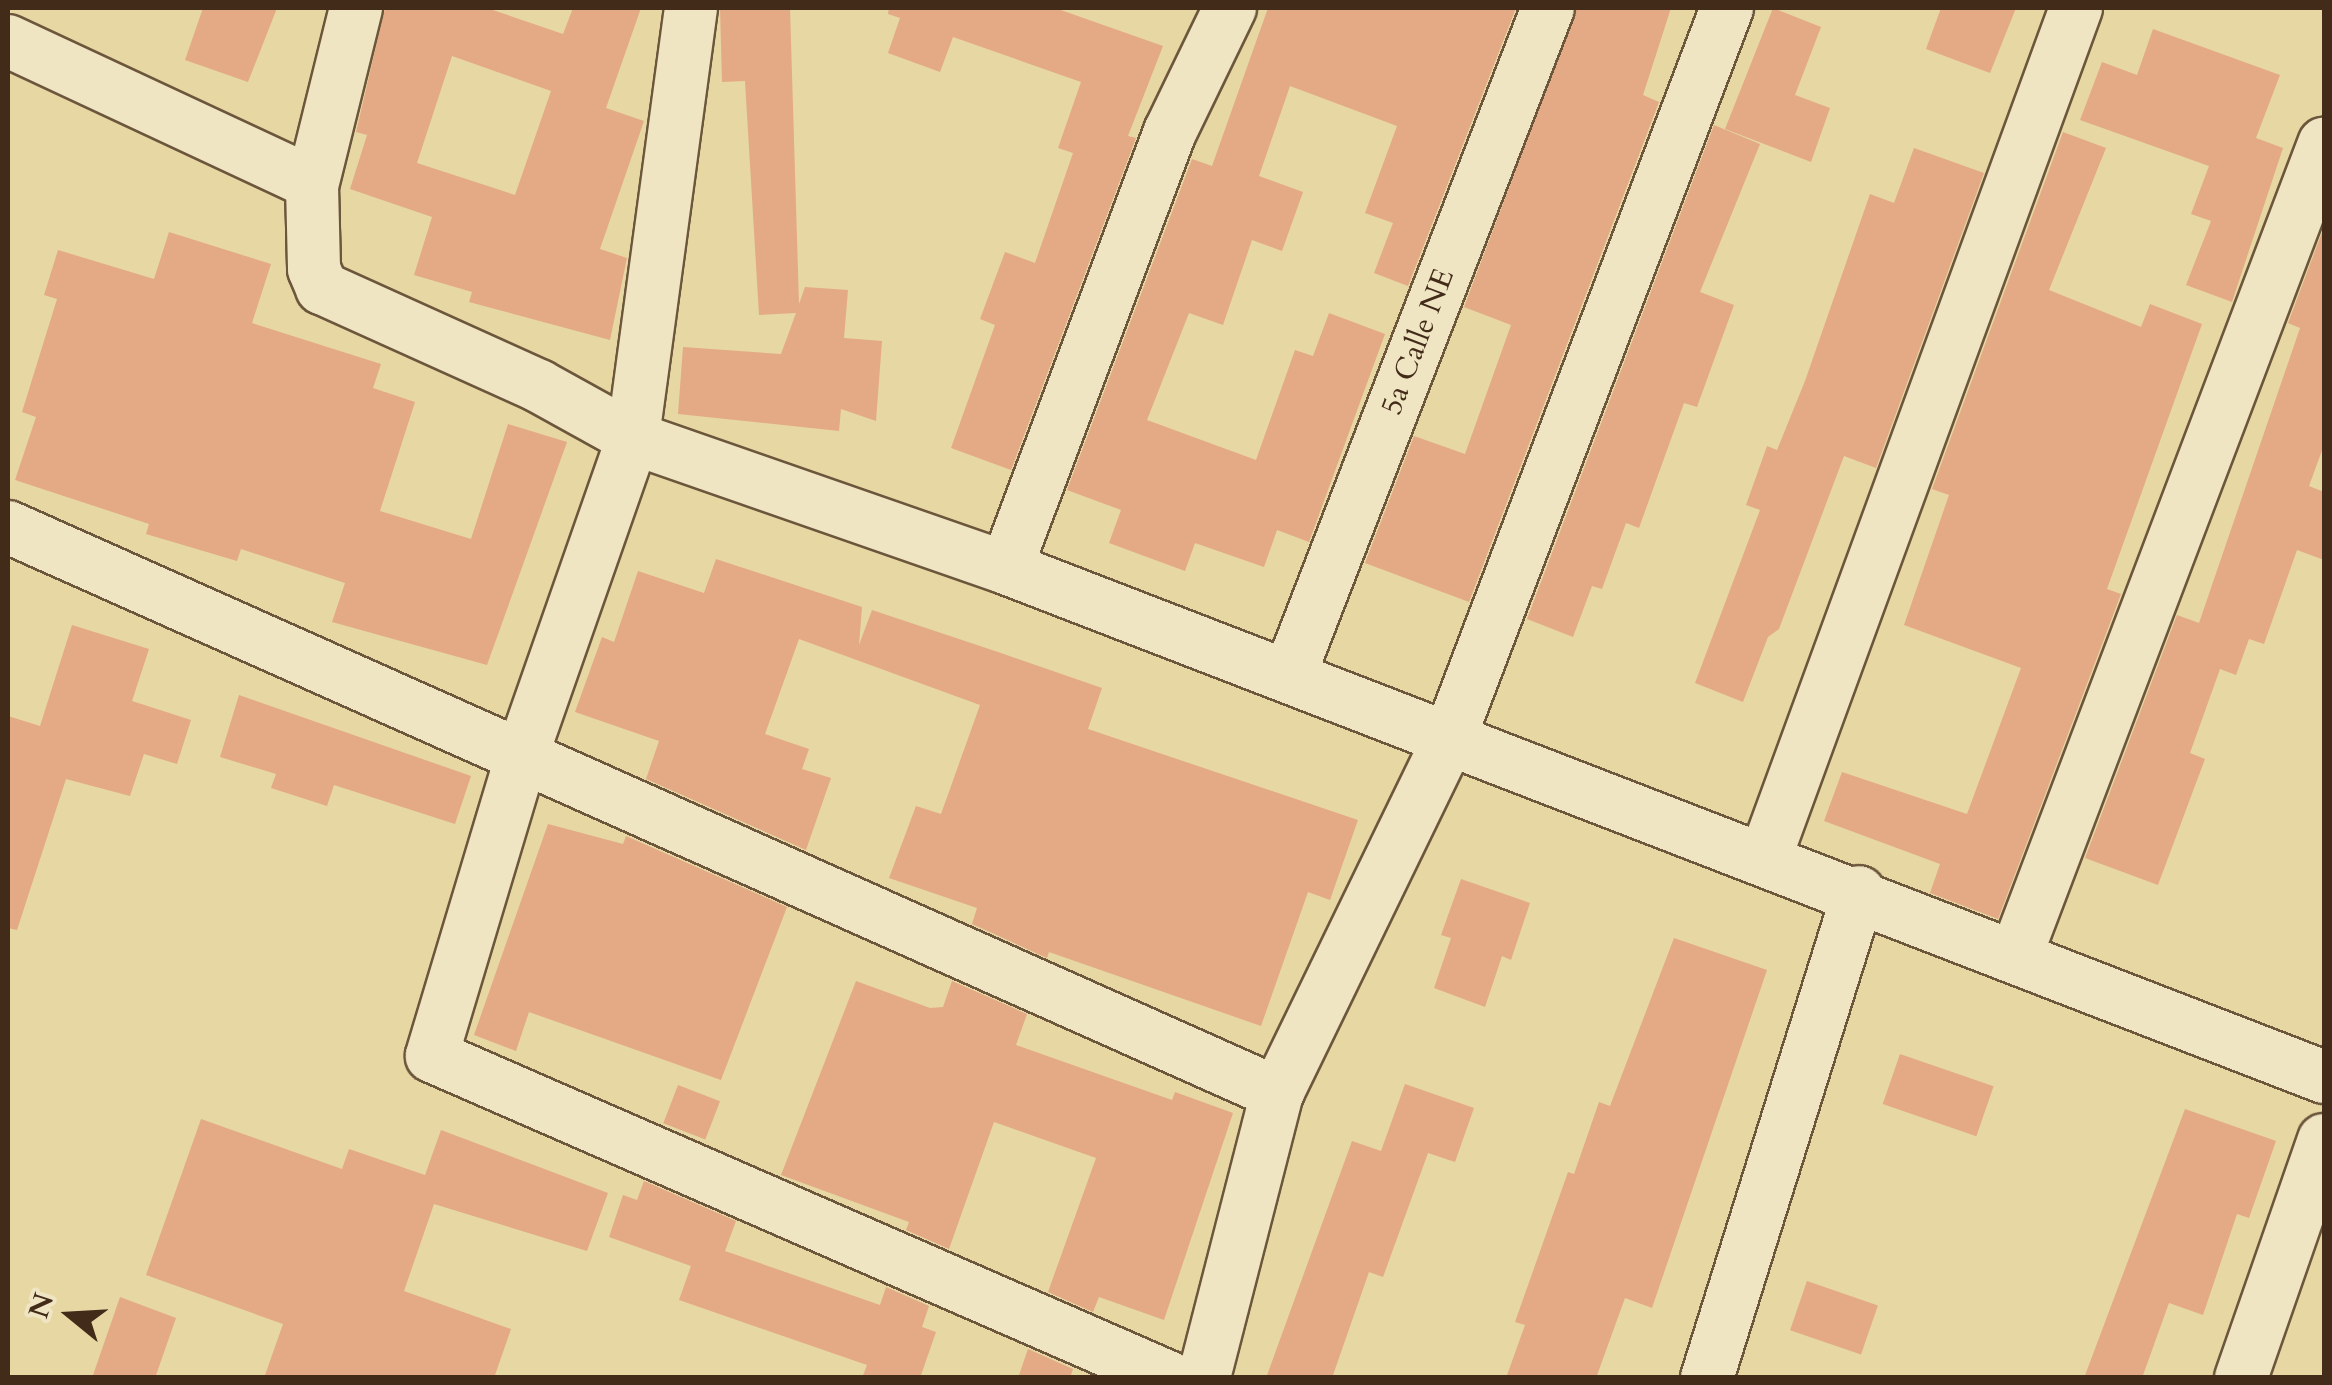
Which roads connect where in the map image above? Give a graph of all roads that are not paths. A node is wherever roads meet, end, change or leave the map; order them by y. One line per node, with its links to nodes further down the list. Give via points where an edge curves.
1 (356, 8): 9 (street)
2 (691, 8): 10 (street)
3 (1230, 8): 12 (street, via 1170,132)
4 (1548, 8): 13 (street, 5a Calle NE)
5 (1727, 8): 14 (street)
6 (2076, 8): 16 (street)
7 (19, 32): 9 (street)
8 (2324, 144): 18 (street)
9 (312, 186): 10 (street, via 314,269 322,288 540,386)
10 (633, 438): 12 (street); 15 (street)
11 (8, 527): 15 (street)
12 (1006, 568): 13 (street)
13 (1288, 676): 14 (street)
14 (1450, 738): 16 (street); 20 (street)
15 (523, 752): 20 (street); 22 (street, via 432,1056)
16 (1766, 858): 17 (street)
17 (1858, 892): 18 (street); 24 (street)
18 (2016, 954): 19 (street)
19 (2324, 1077)
20 (1278, 1094): 23 (street)
21 (2324, 1140): 25 (street)
22 (1170, 1378)
23 (1204, 1378)
24 (1707, 1378)
25 (2241, 1378)

